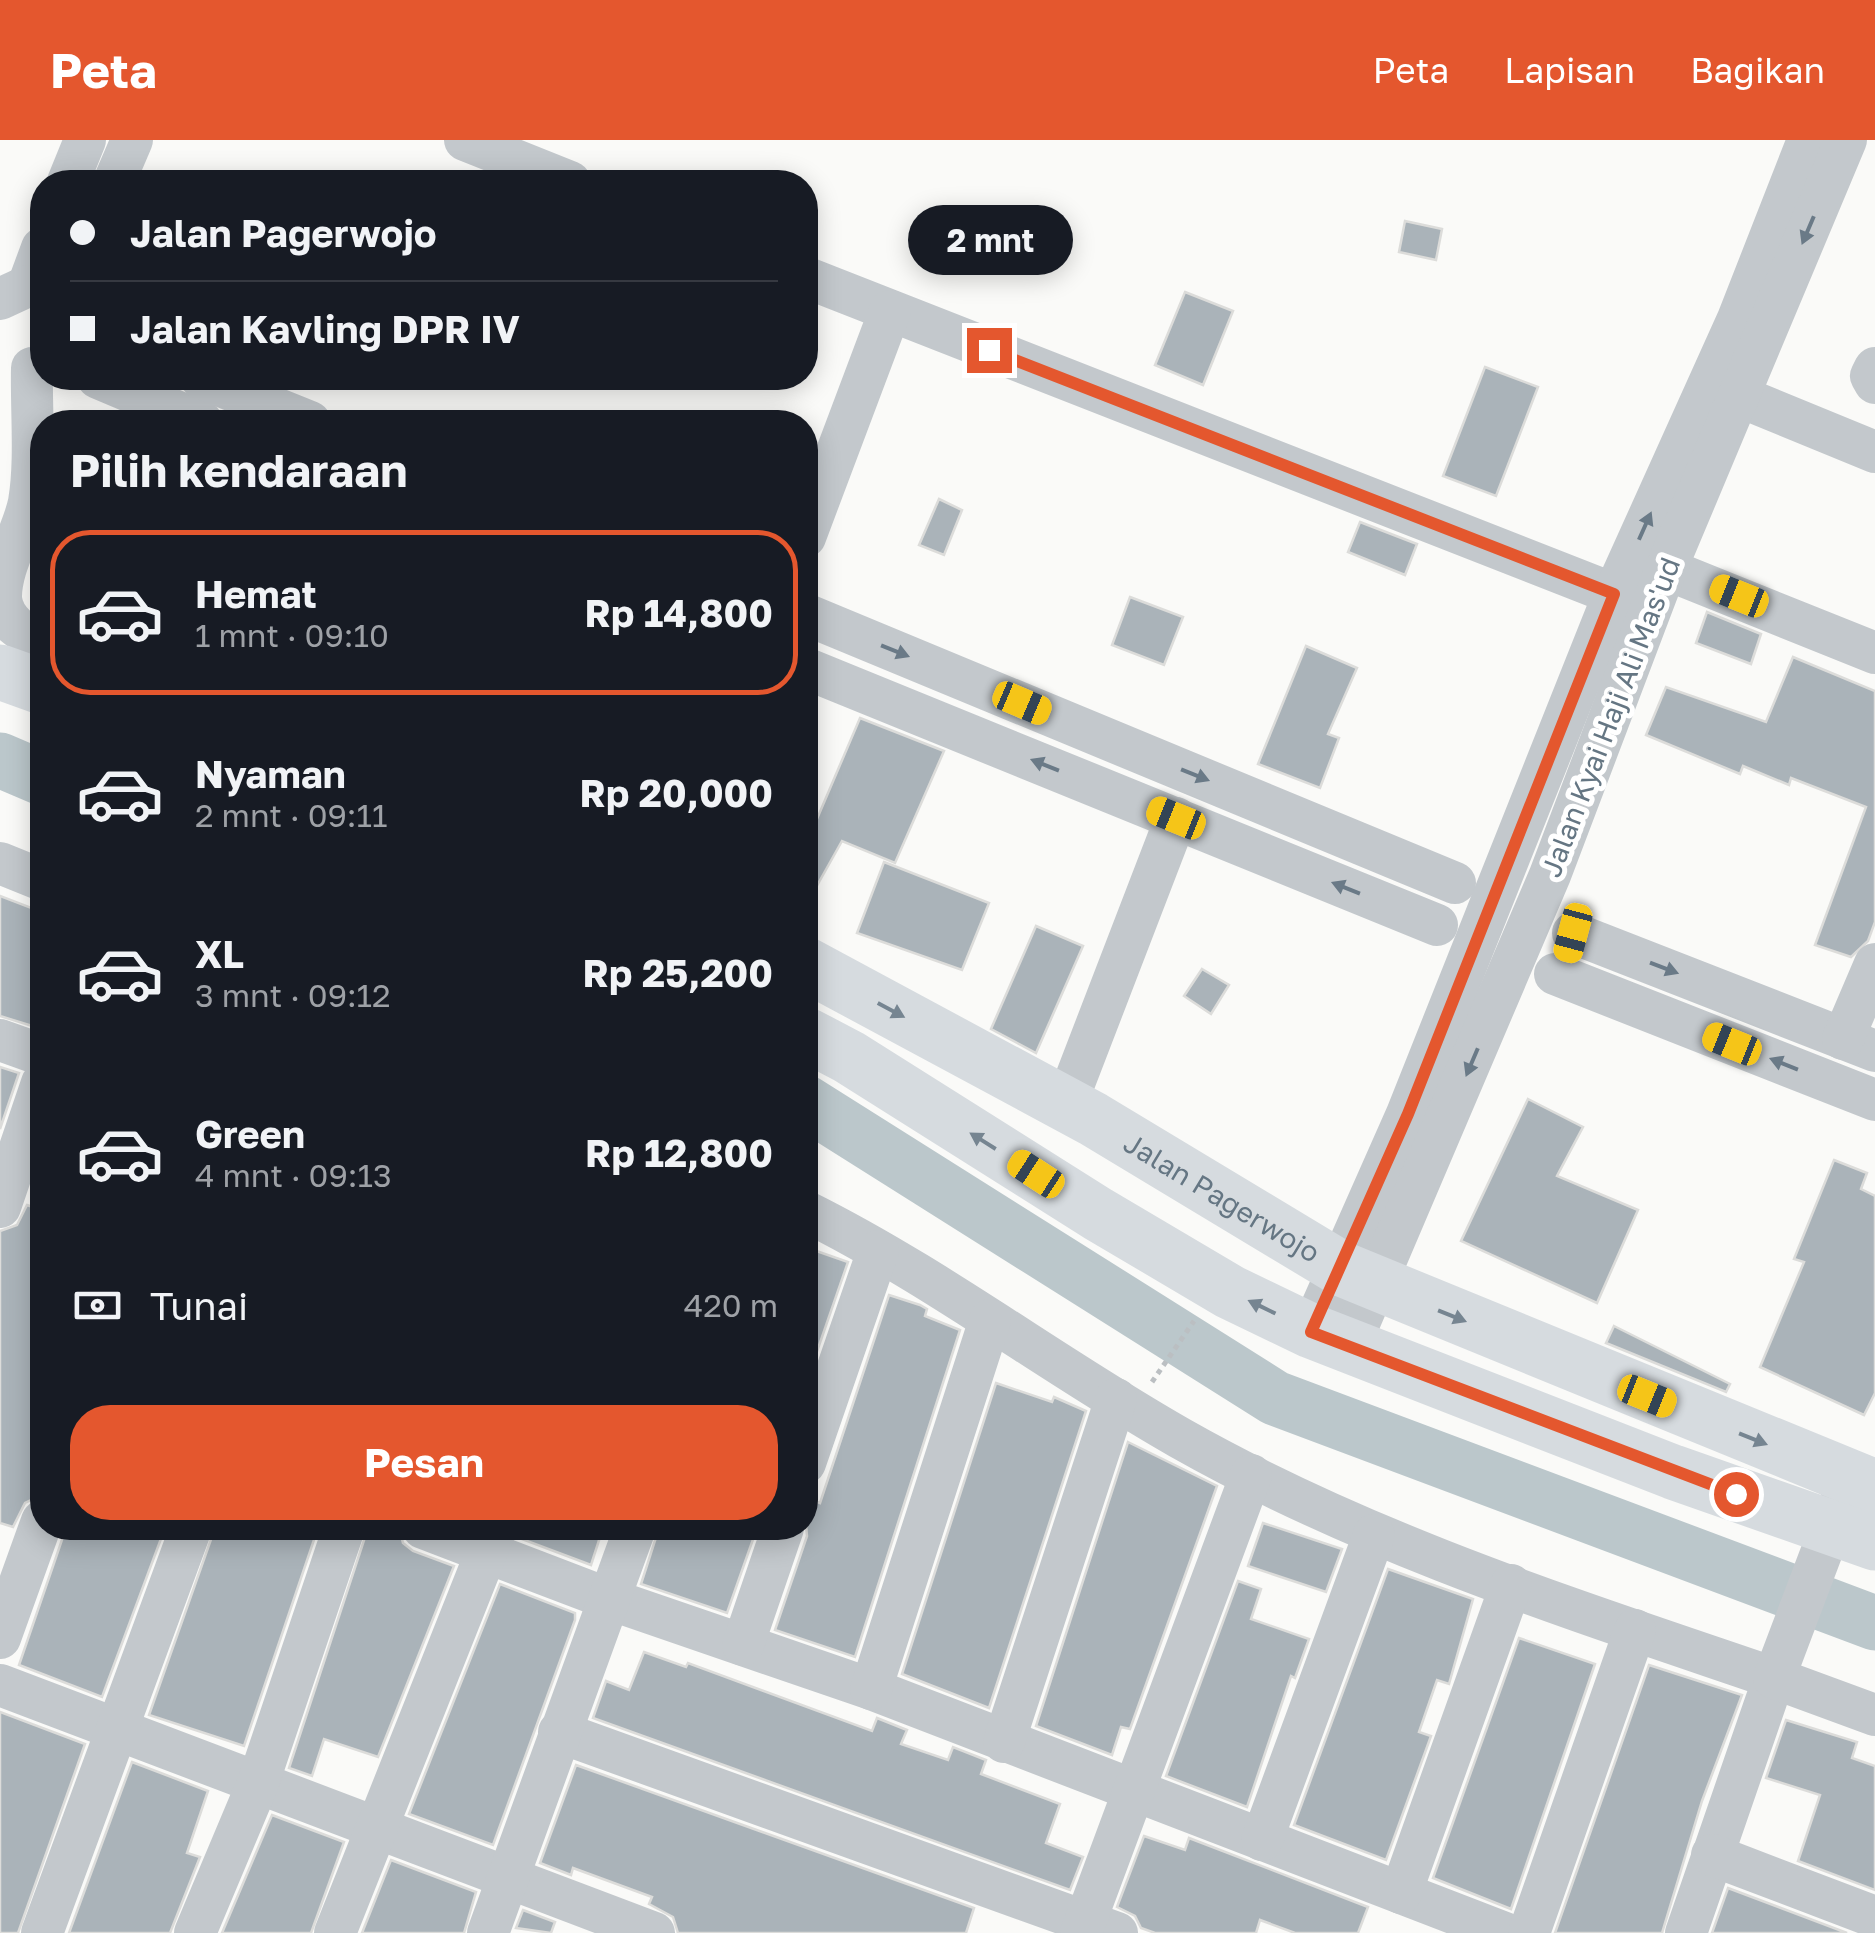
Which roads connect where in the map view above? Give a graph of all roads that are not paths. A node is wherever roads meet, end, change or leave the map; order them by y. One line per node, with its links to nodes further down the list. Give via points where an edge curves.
1 (84, 140): 6 (street)
2 (132, 140): 7 (street)
3 (465, 140): 8 (street)
4 (1808, 140): 14 (street, Jalan Kyai Haji Ali Mas'ud)
5 (1846, 140): 14 (street, Jalan Kyai Haji Ali Mas'ud, one-way to 14)
6 (73, 170)
7 (119, 170)
8 (540, 170)
9 (818, 282): 10 (street)
10 (890, 312): 18 (street); 20 (street)
11 (25, 363): 23 (street, via 29,501 1,600)
12 (126, 390): 15 (street)
13 (231, 390): 16 (street)
14 (1724, 390): 17 (street); 19 (street, Jalan Kyai Haji Ali Mas'ud); 20 (street, Jalan Kyai Haji Ali Mas'ud, one-way to 14)
15 (174, 410)
16 (280, 410)
17 (1873, 446)
18 (818, 503)
19 (1666, 569): 22 (street); 29 (street, Jalan Kyai Haji Ali Mas'ud)
20 (1614, 594): 26 (street, Jalan Kyai Haji Ali Mas'ud)
21 (818, 622): 30 (street, one-way to 30)
22 (1875, 653)
23 (30, 664)
24 (818, 673): 25 (street, one-way to 24)
25 (1176, 818): 31 (street, one-way to 25); 43 (street)
26 (1516, 843): 30 (street, via 1488,854); 36 (street, Jalan Kyai Haji Ali Mas'ud)
27 (0, 863): 28 (street)
28 (30, 875)
29 (1550, 875): 32 (street, via 1567,897); 37 (street, Jalan Kyai Haji Ali Mas'ud)
30 (1455, 882): 31 (street)
31 (1436, 924): 36 (street, via 1442,959)
32 (1573, 933): 35 (street); 40 (street, one-way to 40)
33 (1875, 964): 40 (street)
34 (818, 971): 43 (main road, Jalan Pagerwojo, one-way to 43)
35 (1554, 974): 37 (street, via 1539,986); 42 (street, one-way to 35)
36 (1460, 979): 48 (street, Jalan Kyai Haji Ali Mas'ud)
37 (1500, 995): 48 (street, Jalan Kyai Haji Ali Mas'ud, one-way to 48)
38 (0, 1040): 41 (street)
39 (818, 1041): 50 (main road, one-way to 39, via 1204,1276)
40 (1859, 1045)
41 (30, 1050)
42 (1875, 1100)
43 (1066, 1104): 48 (main road, Jalan Pagerwojo)
44 (30, 1118): 45 (street)
45 (0, 1207)
46 (818, 1218): 47 (street)
47 (878, 1250): 49 (street); 52 (street)
48 (1358, 1277): 50 (street, Jalan Kyai Haji Ali Mas'ud); 54 (main road, Jalan Pagerwojo, one-way to 54)
49 (990, 1320): 51 (street); 69 (street)
50 (1330, 1340): 54 (main road, via 1672,1472)
51 (1116, 1399): 53 (street); 73 (street)
52 (818, 1425)
53 (1251, 1475): 55 (street); 75 (street)
54 (1851, 1516): 67 (street)
55 (1374, 1535): 62 (street); 77 (street)
56 (35, 1540): 65 (street)
57 (187, 1540): 71 (street)
58 (340, 1540): 74 (street)
59 (492, 1540): 63 (street); 76 (street)
60 (631, 1540): 63 (street)
61 (779, 1540): 66 (street)
62 (1511, 1585): 64 (street); 80 (street)
63 (609, 1598): 66 (street); 72 (street)
64 (1635, 1630): 67 (street); 89 (street)
65 (0, 1638)
66 (743, 1644): 69 (street)
67 (1774, 1678): 70 (street); 78 (street)
68 (0, 1685): 71 (street)
69 (870, 1688): 73 (street)
70 (1875, 1715)
71 (118, 1729): 74 (street); 84 (street)
72 (560, 1732): 79 (street); 82 (street)
73 (1004, 1742): 75 (street)
74 (258, 1783): 76 (street); 85 (street)
75 (1134, 1790): 77 (street); 82 (street)
76 (376, 1827): 79 (street); 86 (street)
77 (1262, 1840): 80 (street)
78 (1712, 1855): 81 (street); 90 (street)
79 (509, 1878): 83 (street); 87 (street)
80 (1401, 1893): 88 (street)
81 (1875, 1917)
82 (1094, 1929)
83 (641, 1931)
84 (42, 1933)
85 (196, 1933)
86 (335, 1933)
87 (488, 1933)
88 (1505, 1933)
89 (1530, 1933)
90 (1686, 1933)

